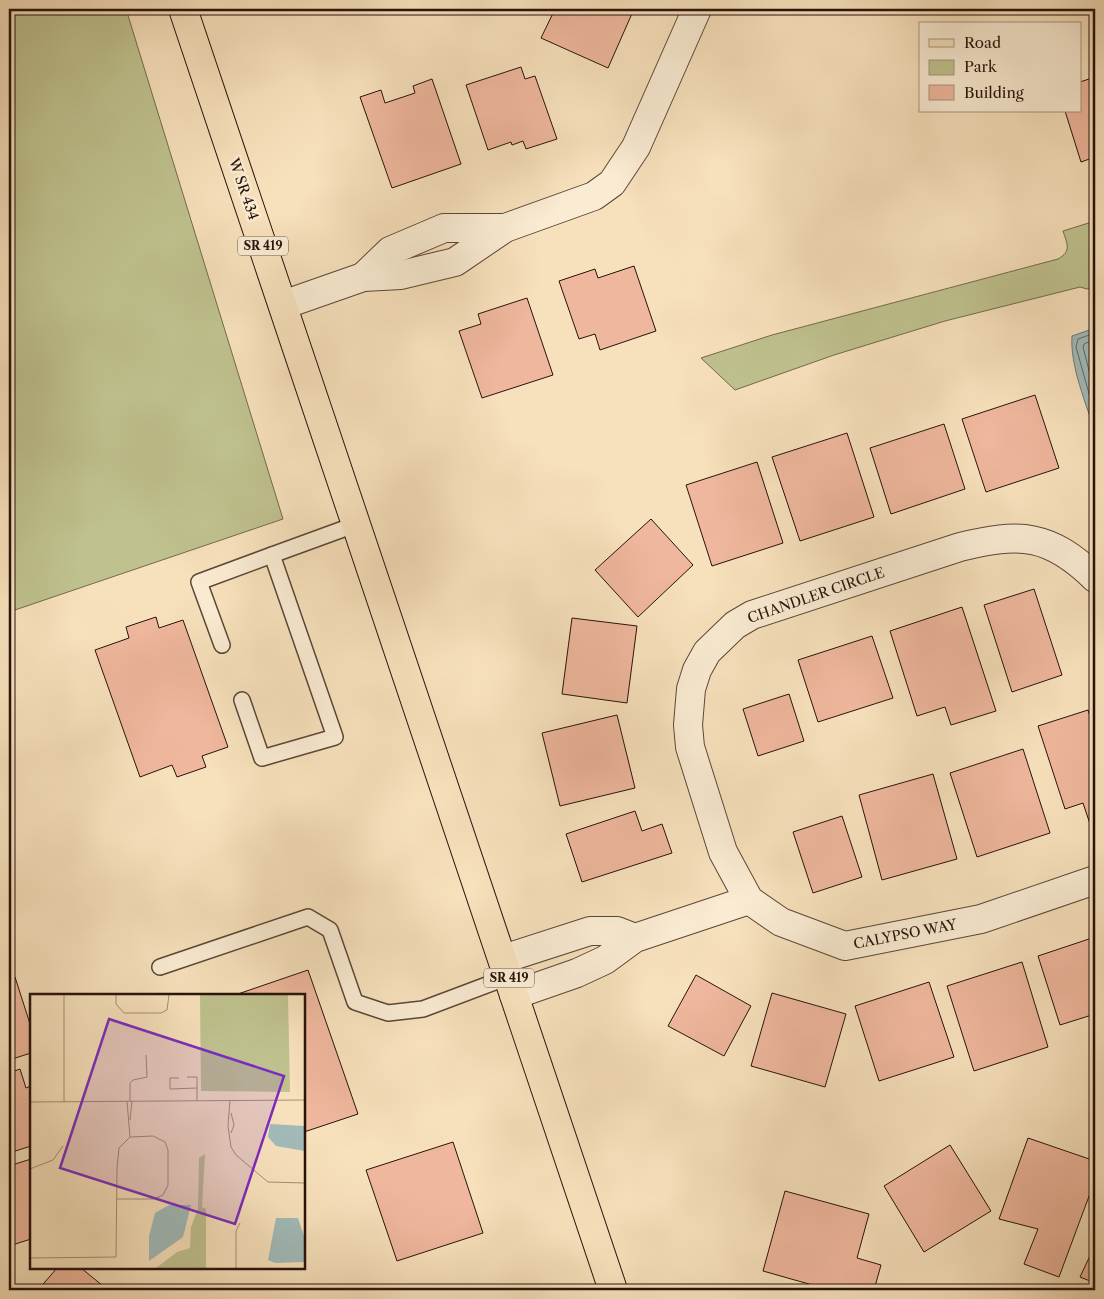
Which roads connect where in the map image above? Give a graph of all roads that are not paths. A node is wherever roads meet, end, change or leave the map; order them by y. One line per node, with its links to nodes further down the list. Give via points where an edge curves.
1 (183, 9): 3 (main road, W SR 434 / SR 419)
2 (697, 9): 3 (street, via 636,147 612,183 594,196 505,228 456,262 401,275 363,277)
3 (283, 305): 4 (main road, W SR 434 / SR 419)
4 (357, 524): 5 (lane); 13 (main road, SR 419)
5 (272, 555): 7 (lane, via 199,582); 8 (lane, via 335,737 262,758)
6 (1095, 578): 10 (street, CHANDLER CIRCLE, via 1080,563 1048,544 1016,538 989,540 752,615 721,637 707,652 691,689 688,709 690,747 723,852)
7 (222, 645)
8 (242, 700)
9 (1095, 880): 10 (street, CALYPSO WAY, via 981,918 845,946 781,922)
10 (749, 900): 11 (street)
11 (635, 938): 13 (street, via 605,960 577,973); 13 (street, via 617,931 590,931)
12 (160, 967): 13 (lane, via 308,917 330,930 355,1002 388,1013 422,1009)
13 (508, 977): 14 (main road, SR 419)
14 (613, 1290)

